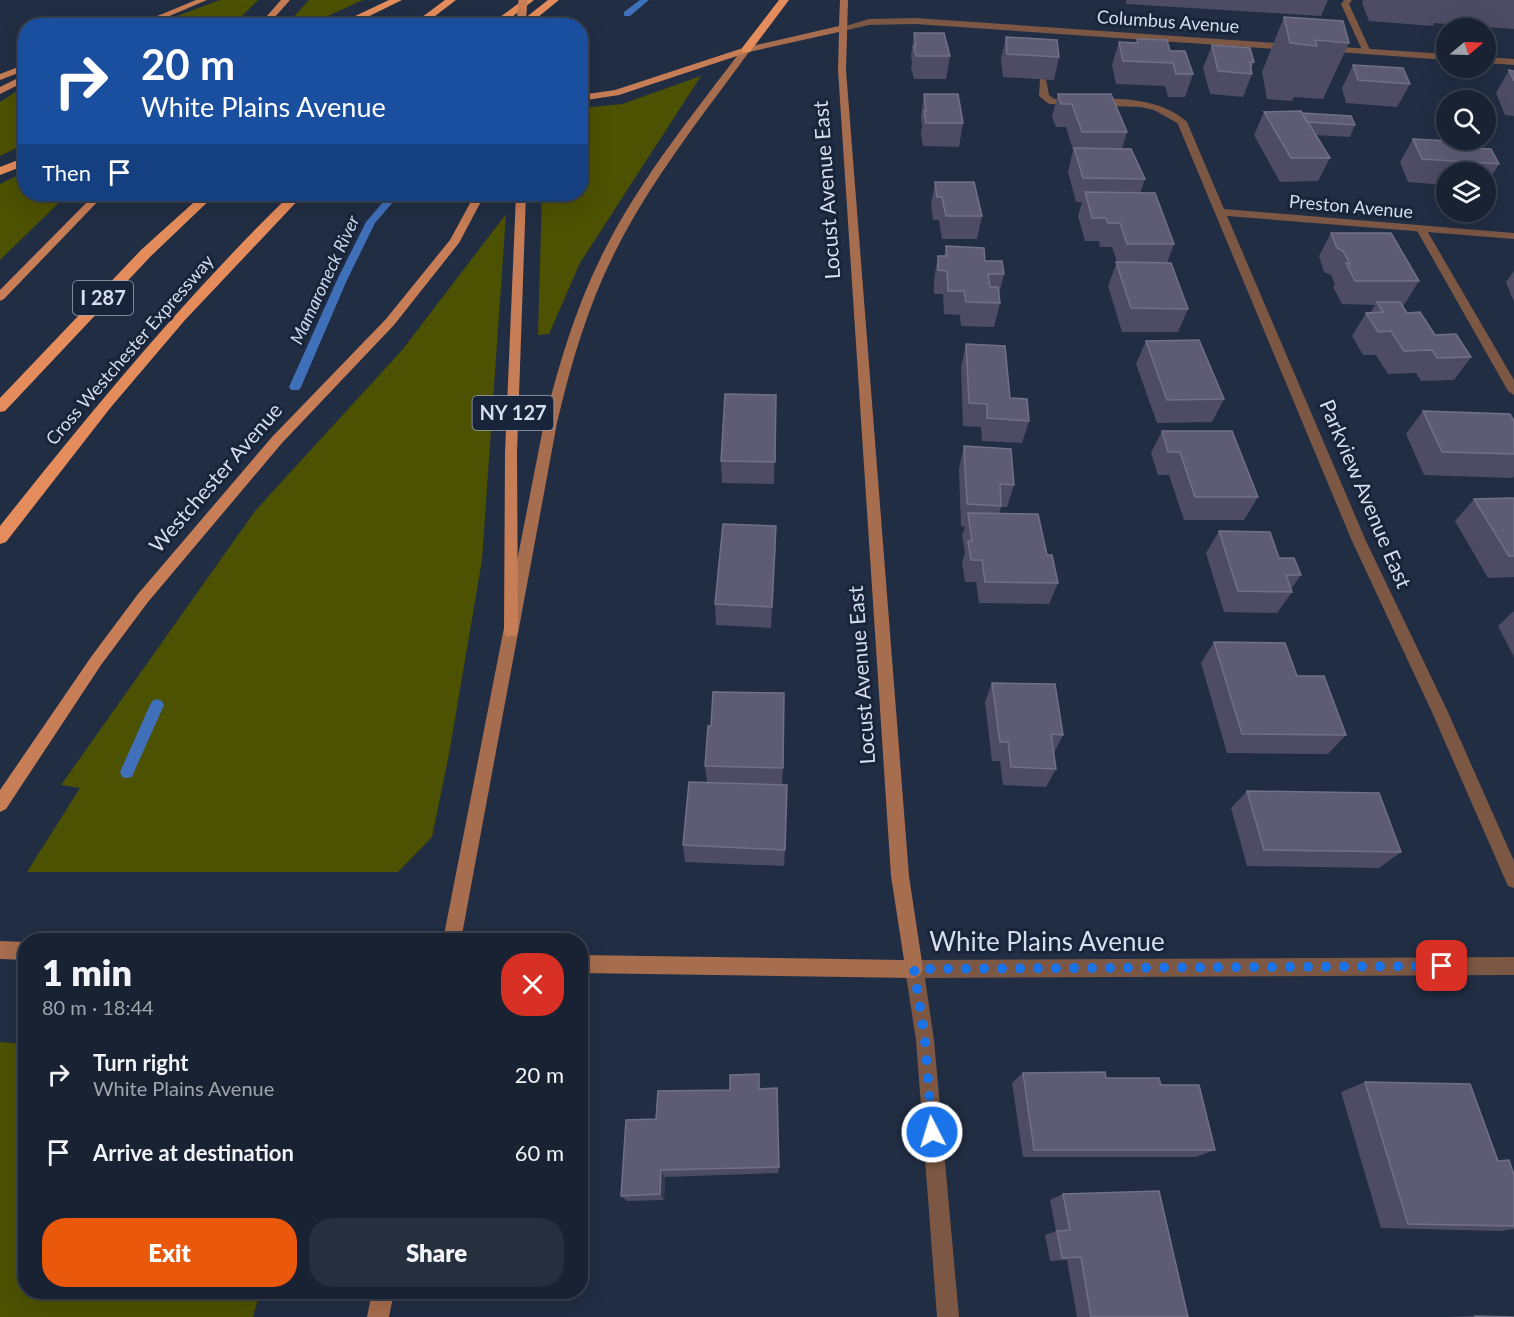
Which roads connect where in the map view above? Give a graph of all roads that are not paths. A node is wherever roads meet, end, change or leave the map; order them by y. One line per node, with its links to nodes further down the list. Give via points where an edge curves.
1 (203, 0): 11 (main road)
2 (286, 0): 12 (main road)
3 (397, 0): 13 (highway)
4 (451, 0): 14 (highway)
5 (523, 0): 16 (main road, bridge)
6 (529, 0): 15 (highway)
7 (555, 0): 17 (highway)
8 (784, 0): 21 (highway)
9 (844, 0): 18 (street, Locust Avenue East)
10 (1348, 0): 22 (street, via 1346,4)
11 (157, 18)
12 (269, 18)
13 (357, 18)
14 (426, 18)
15 (504, 18)
16 (522, 18)
17 (529, 18)
18 (843, 28): 19 (street, Columbus Avenue, via 869,22 915,21); 21 (street, Columbus Avenue); 54 (street, Locust Avenue East, via 843,81 898,852)
19 (1307, 48)
20 (1319, 49): 22 (street)
21 (746, 50): 31 (main road, via 616,93); 46 (street, via 651,182 595,282 567,363 546,447)
22 (1366, 52): 23 (street)
23 (1436, 56)
24 (1496, 61): 25 (street)
25 (1514, 62)
26 (18, 70): 27 (main road)
27 (0, 77)
28 (18, 81): 30 (main road)
29 (1043, 81): 39 (street, Parkview Avenue East, via 1044,96 1052,102 1140,104 1157,108 1182,122)
30 (0, 91)
31 (588, 97)
32 (18, 163): 33 (highway)
33 (0, 171)
34 (93, 201): 42 (main road)
35 (203, 201): 44 (highway, I 287, via 146,254)
36 (291, 201): 45 (highway, Cross Westchester Expressway, via 156,345)
37 (476, 201): 47 (main road, Westchester Avenue, via 455,241 390,322 277,440 143,598)
38 (521, 201): 46 (main road, NY 127, via 512,453)
39 (1222, 212): 40 (street, Preston Avenue); 48 (street, Parkview Avenue East, via 1359,542)
40 (1421, 229): 41 (street, Preston Avenue); 43 (street)
41 (1514, 236)
42 (0, 297)
43 (1514, 391)
44 (0, 407)
45 (0, 538)
46 (511, 632): 49 (street, NY 127)
47 (0, 804)
48 (1514, 880)
49 (453, 933)
50 (0, 950): 51 (street)
51 (18, 951)
52 (588, 964): 54 (street, White Plains Avenue)
53 (1514, 966): 54 (street, White Plains Avenue)
54 (914, 969): 57 (street, Locust Avenue East, via 925,1040)
55 (382, 1299): 56 (street)
56 (378, 1317)
57 (948, 1317)

